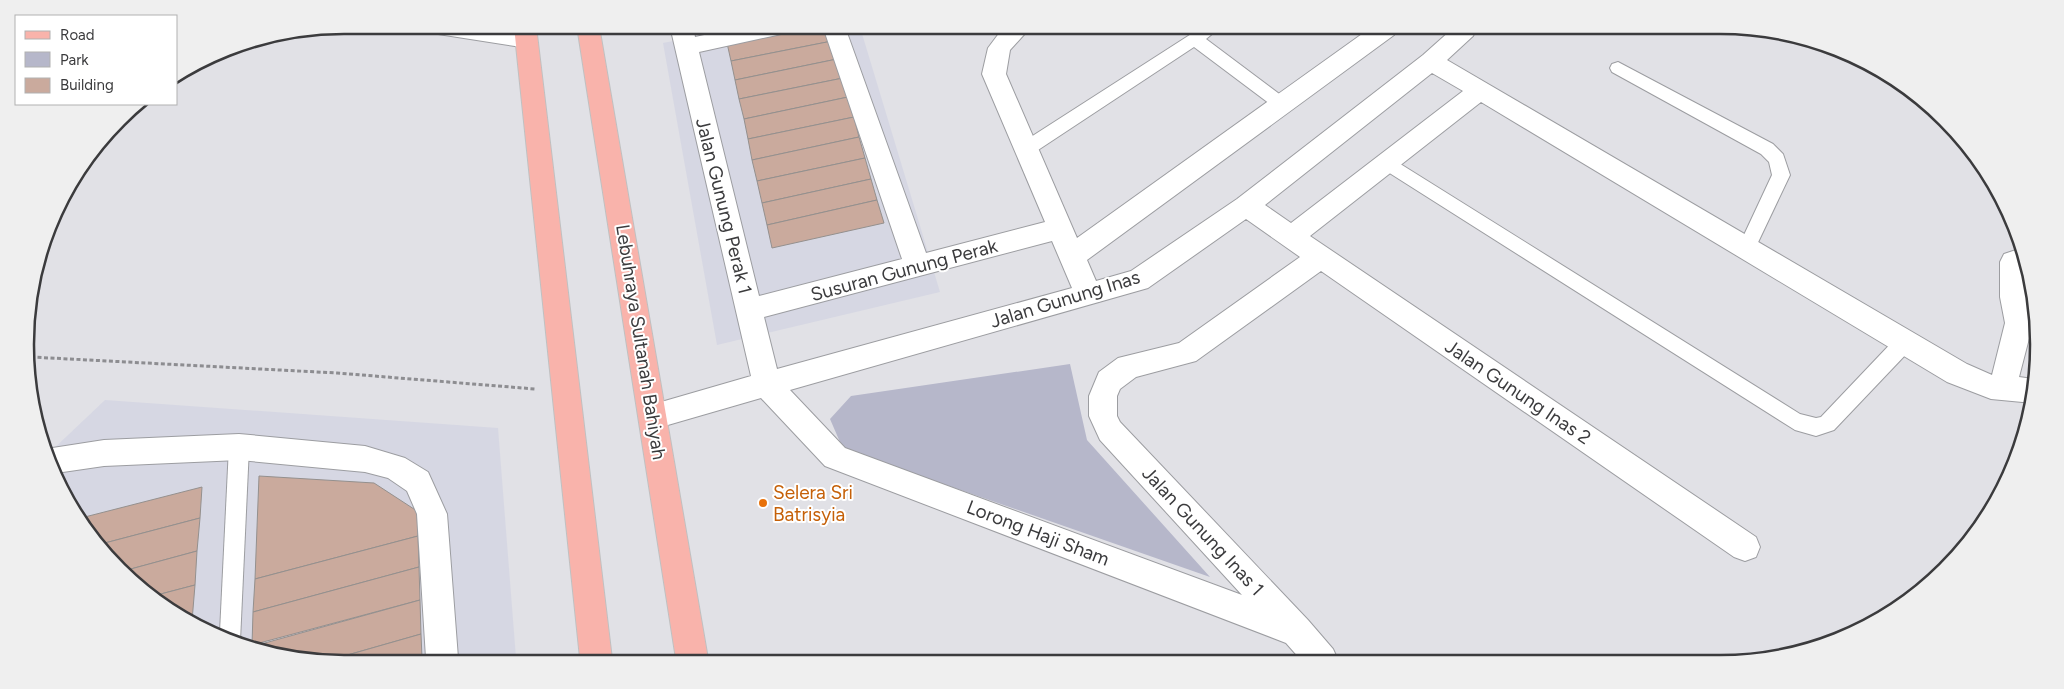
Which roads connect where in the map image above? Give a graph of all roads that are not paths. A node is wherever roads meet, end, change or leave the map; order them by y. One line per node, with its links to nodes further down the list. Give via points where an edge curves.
1 (526, 34): 38 (main road)
2 (594, 34): 31 (main road, Lebuhraya Sultanah Bahiyah)
3 (711, 34): 9 (street)
4 (836, 34): 24 (street)
5 (1010, 34): 15 (street, via 994,56 994,74)
6 (1202, 34): 10 (lane)
7 (1381, 34): 14 (street)
8 (1461, 34): 11 (street, Jalan Gunung Inas)
9 (683, 37): 26 (street, Jalan Gunung Perak 1)
10 (1194, 39): 14 (lane); 15 (lane)
11 (1431, 61): 13 (street); 17 (street, Jalan Gunung Inas)
12 (1618, 68): 20 (lane, via 1767,150 1777,159 1781,174)
13 (1479, 91): 16 (street); 20 (street)
14 (1284, 106): 21 (street)
15 (1026, 149): 18 (street)
16 (1386, 162): 19 (street); 27 (lane, via 1795,421 1816,427 1827,424)
17 (1246, 206): 19 (street, Jalan Gunung Inas 2); 25 (street, Jalan Gunung Inas, via 1139,280)
18 (1059, 229): 21 (street); 24 (street, Susuran Gunung Perak)
19 (1291, 237): 22 (street, Jalan Gunung Inas 2)
20 (1746, 250): 27 (street)
21 (1071, 257): 25 (street)
22 (1320, 257): 34 (street, Jalan Gunung Inas 2); 35 (street, Jalan Gunung Inas 1, via 1186,353 1128,366 1108,381 1103,396 1103,416 1110,431)
23 (2019, 260): 29 (street, via 2013,262 2013,297 2020,323)
24 (917, 266): 26 (street, Susuran Gunung Perak)
25 (1088, 294): 28 (street, Jalan Gunung Inas)
26 (749, 310): 28 (street, Jalan Gunung Perak 1)
27 (1904, 343): 29 (street, via 1956,373 1991,387)
28 (767, 385): 31 (street, Jalan Gunung Inas); 35 (street, Lorong Haji Sham, via 835,457)
29 (2003, 387): 30 (street)
30 (2027, 390)
31 (654, 416): 39 (main road, Lebuhraya Sultanah Bahiyah)
32 (239, 447): 33 (street, via 104,453); 36 (lane); 37 (street, via 365,459 395,467 418,482 432,514)
33 (56, 459)
34 (1745, 546)
35 (1297, 631): 40 (street, Lorong Haji Sham)
36 (231, 634)
37 (442, 655)
38 (596, 655)
39 (691, 655)
40 (1318, 655)

